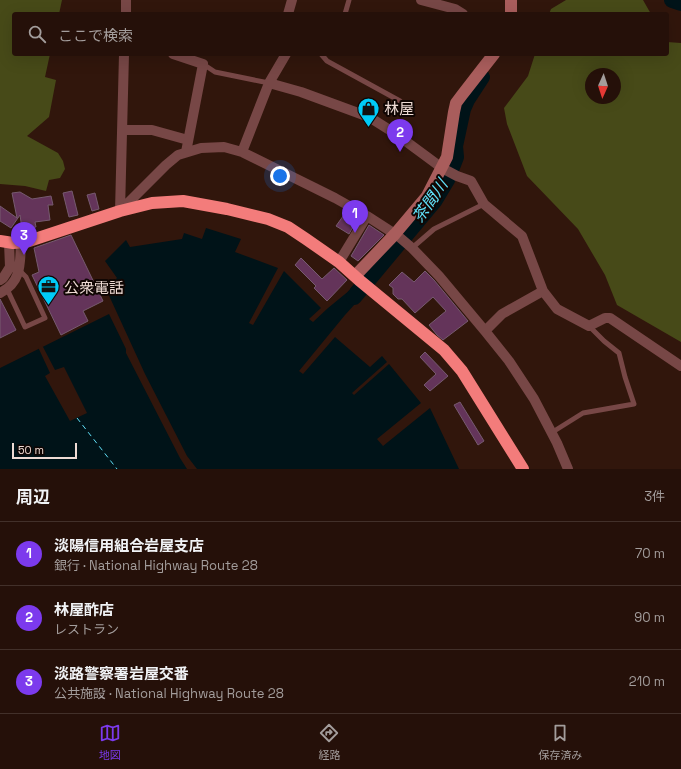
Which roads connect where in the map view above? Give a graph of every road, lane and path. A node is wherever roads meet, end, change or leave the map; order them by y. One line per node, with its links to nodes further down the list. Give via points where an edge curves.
1 (126, 0): 6 (street)
2 (292, 0): 7 (street)
3 (349, 0): 8 (lane)
4 (421, 0): 9 (street)
5 (511, 0): 10 (street)
6 (126, 12)
7 (289, 12)
8 (346, 12)
9 (460, 12)
10 (511, 12)
11 (124, 56): 19 (street)
12 (179, 56): 16 (street)
13 (285, 56): 17 (street)
14 (323, 56): 18 (lane, via 327,61)
15 (493, 56): 23 (street, via 456,103)
16 (203, 64): 17 (lane, via 215,72); 20 (street)
17 (269, 83): 22 (street); 23 (street, via 369,117)
18 (400, 101)
19 (122, 130): 20 (street, via 152,130); 25 (street)
20 (188, 140): 21 (street)
21 (186, 152): 22 (street, via 201,148 224,147); 25 (street, via 166,165)
22 (242, 152): 26 (street)
23 (444, 169): 24 (street, via 471,181); 27 (street)
24 (484, 204): 30 (lane, via 434,229); 36 (street, via 522,236)
25 (120, 211): 29 (highway); 31 (highway, via 152,203 183,201 227,209 268,219 288,227)
26 (367, 216): 27 (street); 31 (street)
27 (397, 235): 30 (street); 33 (street)
28 (5, 242): 29 (highway); 34 (street, via 10,267)
29 (21, 242): 32 (street)
30 (409, 246): 38 (street, via 439,276)
31 (339, 262): 33 (highway)
32 (20, 270): 35 (street, via 16,280); 35 (lane, via 26,277 45,318 25,327)
33 (357, 278): 41 (highway, via 444,350 462,371)
34 (0, 280)
35 (3, 291)
36 (543, 291): 37 (street, via 557,309); 38 (street, via 502,314)
37 (590, 326): 39 (street, via 610,318); 40 (lane, via 620,354 634,404 584,413)
38 (485, 331): 40 (street, via 534,399)
39 (681, 366)
40 (551, 433): 42 (street)
41 (523, 469)
42 (568, 469)

